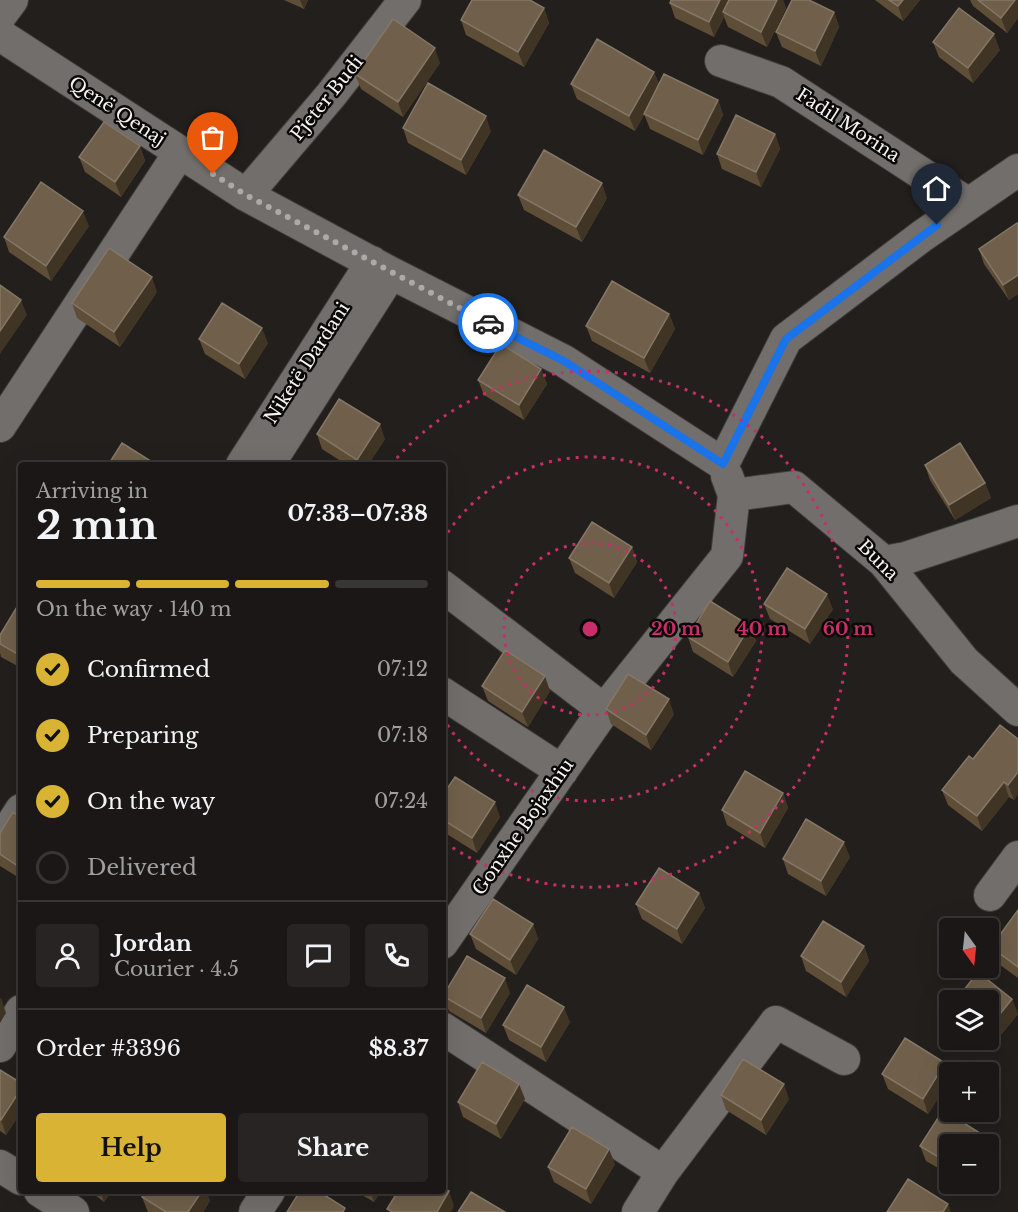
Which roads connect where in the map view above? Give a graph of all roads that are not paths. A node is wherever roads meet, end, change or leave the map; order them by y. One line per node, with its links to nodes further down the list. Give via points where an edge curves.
1 (12, 0): 3 (street)
2 (405, 0): 8 (street, Pjeter Budi)
3 (0, 16)
4 (0, 35): 6 (street, Qenë Qenaj)
5 (721, 61): 9 (street, Fadil Morina, via 781,81)
6 (180, 152): 8 (street, Qenë Qenaj); 11 (street)
7 (1018, 170): 9 (street)
8 (246, 195): 10 (street, Qenë Qenaj)
9 (967, 203): 14 (street, via 786,339)
10 (381, 267): 12 (street, Niketë Dardani); 13 (street); 14 (street, Qenë Qenaj, via 564,361)
11 (0, 426)
12 (244, 462)
13 (270, 462)
14 (723, 464): 15 (street)
15 (734, 495): 17 (street, Buna, via 794,487); 20 (street, Gonxhe Bojaxhiu, via 727,556)
16 (1018, 521): 17 (street)
17 (884, 562): 21 (street, Buna, via 964,661)
18 (446, 589): 20 (street)
19 (446, 696): 22 (street)
20 (604, 710): 22 (street, Gonxhe Bojaxhiu)
21 (1018, 710)
22 (562, 771): 27 (street, Gonxhe Bojaxhiu)
23 (18, 815): 24 (street)
24 (0, 843)
25 (1018, 857): 26 (street)
26 (990, 895)
27 (446, 937)
28 (18, 1016): 30 (street)
29 (446, 1031): 33 (street)
30 (0, 1046)
31 (844, 1059): 33 (street, via 776,1022)
32 (0, 1166): 34 (street)
33 (663, 1172): 39 (street)
34 (18, 1177)
35 (45, 1194): 37 (street)
36 (267, 1194): 38 (street)
37 (74, 1212)
38 (255, 1212)
39 (638, 1212)

